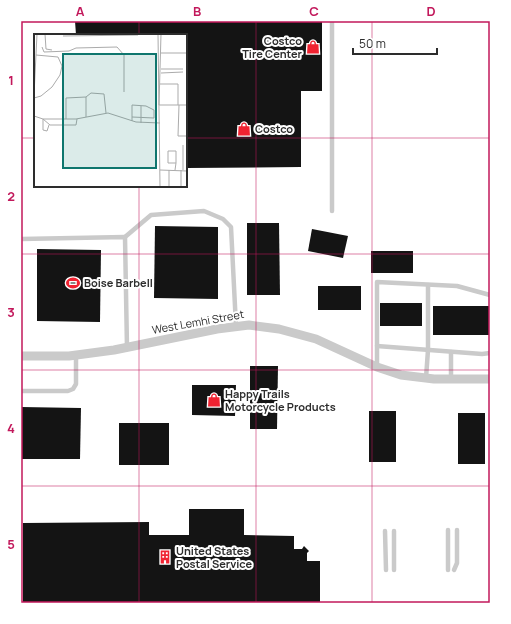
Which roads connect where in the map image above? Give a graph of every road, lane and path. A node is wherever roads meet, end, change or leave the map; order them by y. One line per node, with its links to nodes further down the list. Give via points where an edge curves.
1 (332, 21): 2 (lane)
2 (332, 211)
3 (125, 237): 4 (lane); 7 (lane, via 152,215 204,211 224,219 231,227); 9 (lane)
4 (21, 239)
5 (428, 285): 6 (lane, via 457,286); 8 (lane, via 377,282); 10 (lane)
6 (490, 295)
7 (236, 326): 9 (street, West Lemhi Street); 15 (street, West Lemhi Street, via 279,329 316,339)
8 (377, 346): 10 (lane); 15 (lane)
9 (127, 348): 13 (street, West Lemhi Street)
10 (428, 350): 11 (lane); 16 (lane)
11 (451, 352): 12 (lane); 17 (lane)
12 (490, 353)
13 (76, 355): 14 (street, West Lemhi Street); 19 (lane, via 74,389)
14 (21, 356)
15 (377, 367): 16 (street, West Lemhi Street, via 401,375)
16 (426, 378): 17 (street, West Lemhi Street)
17 (451, 379): 18 (street, West Lemhi Street)
18 (490, 379)
19 (21, 391)
20 (448, 530): 26 (lane)
21 (457, 530): 27 (lane, via 457,563)
22 (385, 531): 24 (lane)
23 (394, 531): 25 (lane)
24 (386, 570)
25 (394, 570)
26 (448, 570)
27 (454, 570)

